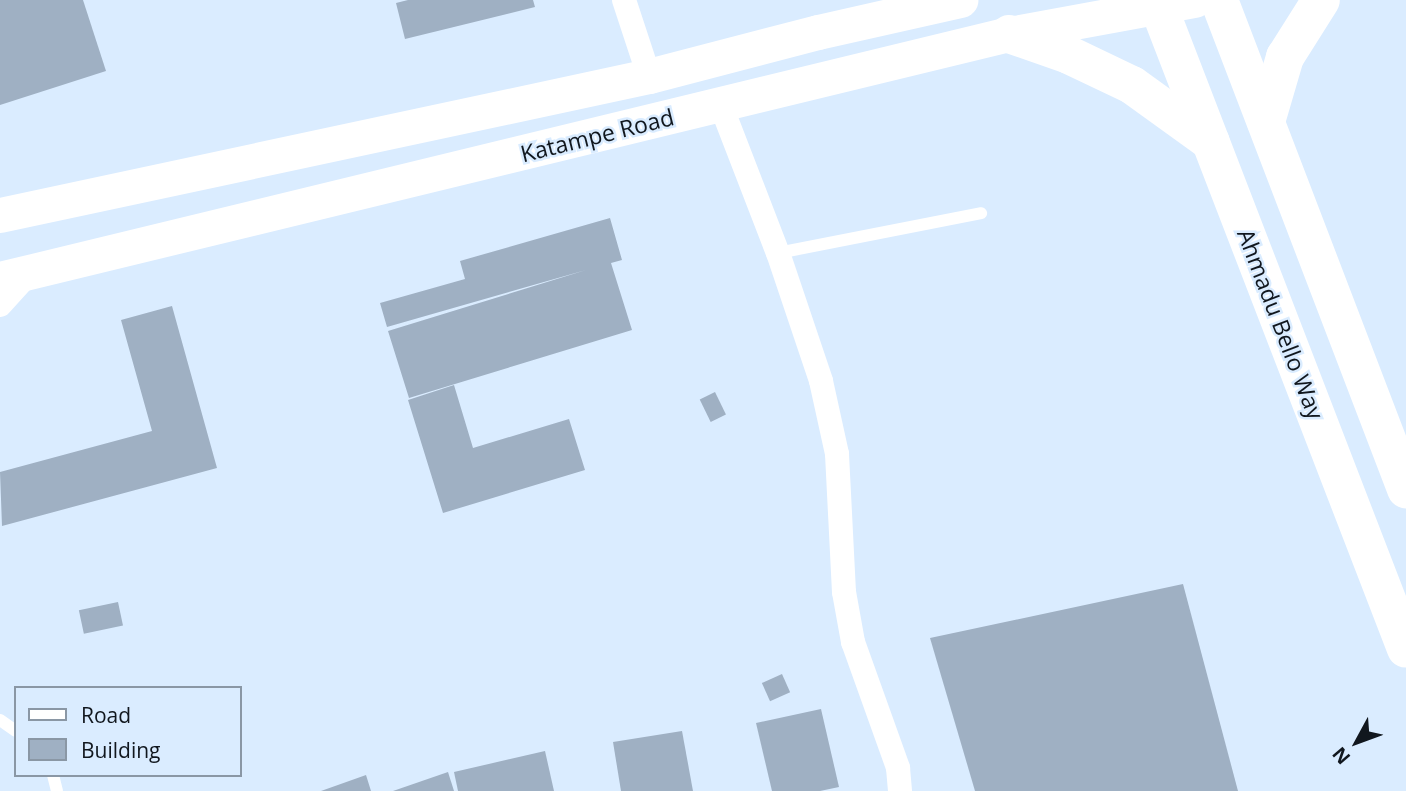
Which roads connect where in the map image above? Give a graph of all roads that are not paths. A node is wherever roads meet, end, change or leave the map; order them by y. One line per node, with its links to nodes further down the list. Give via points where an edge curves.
1 (624, 0): 7 (street)
2 (960, 0): 7 (main road, Katampe Road)
3 (1219, 0): 9 (main road)
4 (1321, 0): 9 (main road, via 1285,57)
5 (1170, 3): 6 (main road, Katampe Road); 10 (main road, Ahmadu Bello Way)
6 (1009, 34): 8 (main road, Katampe Road); 10 (main road, via 1069,55 1132,85)
7 (649, 76): 12 (main road, Katampe Road)
8 (720, 103): 13 (street); 14 (main road, Katampe Road)
9 (1266, 122): 16 (main road)
10 (1211, 142): 17 (main road, Ahmadu Bello Way)
11 (981, 214): 13 (lane)
12 (0, 215)
13 (778, 253): 18 (street, via 824,393 837,454 844,592 853,642 898,768)
14 (14, 276): 15 (street)
15 (0, 305)
16 (1406, 489)
17 (1406, 649)
18 (901, 791)

